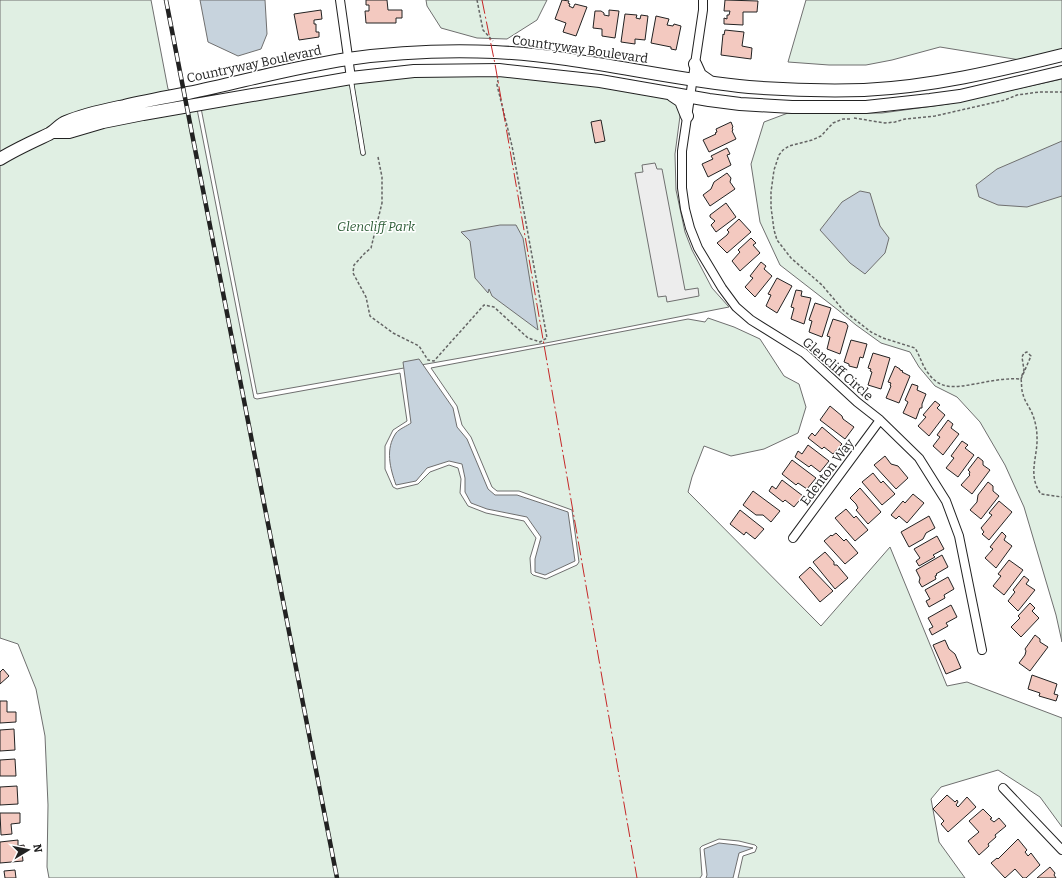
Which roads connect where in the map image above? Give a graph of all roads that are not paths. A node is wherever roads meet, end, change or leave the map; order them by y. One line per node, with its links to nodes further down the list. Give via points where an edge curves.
1 (340, 0): 4 (street)
2 (703, 0): 5 (street, Glencliff Circle)
3 (1062, 55): 12 (street, Countryway Boulevard, via 927,83 865,90)
4 (348, 59): 7 (street, Countryway Boulevard, via 413,53 497,52 561,58); 8 (street); 16 (street, Countryway Boulevard, via 102,110 64,122)
5 (695, 64): 7 (street, via 686,75); 10 (street, via 700,75); 11 (street, Glencliff Circle)
6 (1062, 72): 14 (street, Countryway Boulevard, via 960,96 866,107 792,107)
7 (673, 77): 11 (street, Countryway Boulevard)
8 (351, 78): 9 (street, Countryway Boulevard, via 414,71 499,70); 16 (street, Countryway Boulevard, via 143,114 69,132); 17 (lane)
9 (585, 79): 11 (street, via 604,77 671,88); 13 (street, Countryway Boulevard)
10 (711, 82): 11 (street, Countryway Boulevard); 12 (street, Countryway Boulevard)
11 (690, 88): 12 (street, via 712,87 755,92); 13 (street, Countryway Boulevard); 14 (street, Countryway Boulevard); 15 (street, Glencliff Circle)
12 (792, 90)
13 (669, 94): 15 (street, via 681,101)
14 (709, 100): 15 (street, via 693,105)
15 (687, 116): 19 (street, Glencliff Circle, via 681,168 685,209 698,248 713,275 736,307 751,320 804,353)
16 (52, 132): 18 (street, Countryway Boulevard)
17 (363, 153)
18 (0, 159)
19 (880, 420): 20 (street, Edenton Way); 21 (street, Glencliff Circle, via 918,458 946,501 959,536)
20 (793, 538)
21 (982, 650)
22 (1003, 788): 23 (street)
23 (1062, 850)

